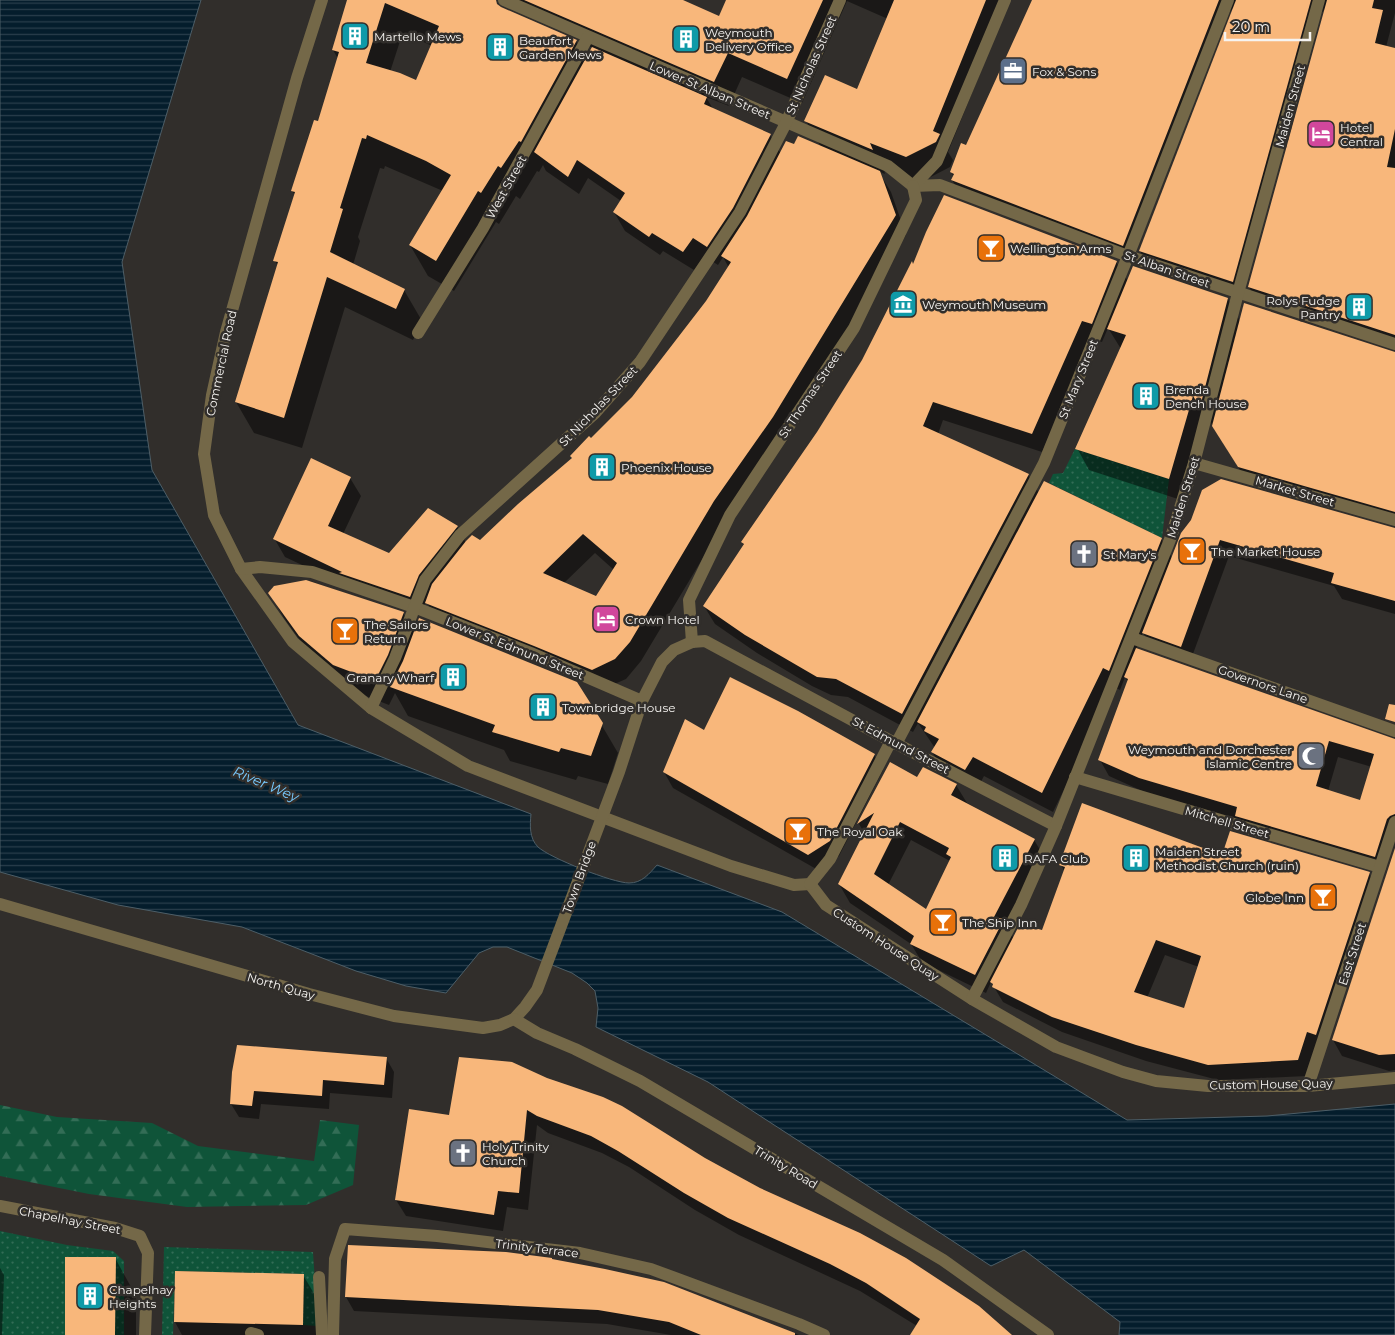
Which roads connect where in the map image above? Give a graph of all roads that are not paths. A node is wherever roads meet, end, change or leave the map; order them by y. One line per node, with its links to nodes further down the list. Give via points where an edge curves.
1 (322, 0): 16 (street, Commercial Road, via 229,322 212,395 204,454 214,515)
2 (504, 0): 7 (street, Lower St Alban Street)
3 (840, 0): 8 (street, St Nicholas Street)
4 (1005, 0): 9 (street, via 937,161)
5 (1228, 0): 10 (street, St Mary Street)
6 (1319, 0): 11 (street, Maiden Street)
7 (588, 37): 8 (street, Lower St Alban Street); 12 (street, West Street, via 483,228)
8 (786, 123): 9 (street, Lower St Alban Street, via 888,166); 17 (street, St Nicholas Street, via 740,212 640,362 595,413 460,535 425,580)
9 (913, 186): 10 (street, St Alban Street, via 940,185); 19 (street, St Thomas Street, via 916,200 854,328 726,524 689,600)
10 (1128, 256): 11 (street, St Alban Street); 23 (street, St Mary Street, via 1044,463)
11 (1238, 293): 13 (street, St Alban Street); 14 (street, Maiden Street)
12 (418, 333)
13 (1395, 344)
14 (1194, 463): 15 (street, Market Street); 18 (street, Maiden Street, via 1171,537)
15 (1395, 520)
16 (241, 569): 17 (street, Lower St Edmund Street, via 260,567 312,572); 21 (street, Commercial Road, via 293,642)
17 (414, 607): 20 (street, Lower St Edmund Street, via 531,653); 21 (street, St Nicholas Street)
18 (1132, 638): 22 (street, Governors Lane); 24 (street, Maiden Street)
19 (692, 642): 20 (street, via 674,650 662,662); 23 (street, St Edmund Street, via 705,641 718,646)
20 (642, 702): 31 (street, Town Bridge, via 543,974 536,990)
21 (371, 708): 28 (street, via 468,766 731,866 794,885)
22 (1395, 731)
23 (894, 742): 26 (street, St Edmund Street); 28 (street, St Mary Street, via 830,859)
24 (1075, 777): 26 (street, Maiden Street); 27 (street, Mitchell Street)
25 (1395, 822): 27 (street, East Street)
26 (1056, 826): 30 (street, Maiden Street, via 1021,906)
27 (1380, 867): 33 (street, East Street)
28 (810, 884): 30 (street, Custom House Quay, via 826,905)
29 (0, 904): 31 (street, North Quay, via 394,1016 483,1028)
30 (972, 999): 33 (street, Custom House Quay, via 1056,1048 1156,1081 1208,1086)
31 (514, 1019): 40 (street, Trinity Road, via 640,1081 943,1260)
32 (1395, 1078): 33 (street, Custom House Quay)
33 (1308, 1086)
34 (0, 1206): 36 (street, Chapelhay Street, via 115,1228 140,1236 148,1253)
35 (319, 1277): 37 (street)
36 (145, 1335)
37 (322, 1335)
38 (333, 1335): 39 (street, Trinity Terrace, via 335,1259 345,1229 580,1253 651,1269)
39 (824, 1335)
40 (1048, 1335)

